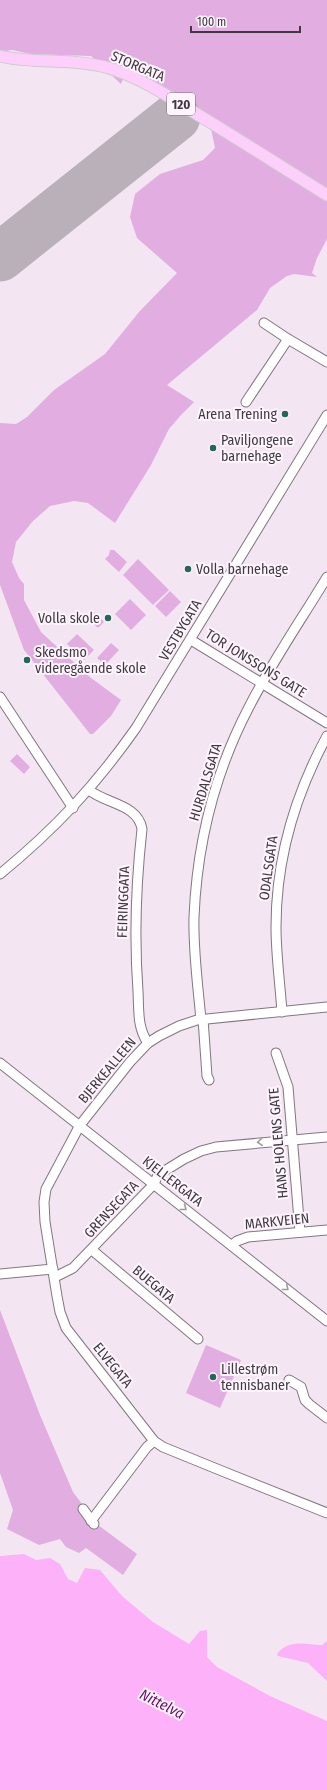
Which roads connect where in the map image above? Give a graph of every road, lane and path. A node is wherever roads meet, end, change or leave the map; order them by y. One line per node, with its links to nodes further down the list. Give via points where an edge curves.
1 (2, 56): 2 (main road, STORGATA / 120, via 32,61 87,64 110,68 134,78 176,101)
2 (327, 195)
3 (264, 323): 4 (street)
4 (288, 339): 5 (street); 6 (street)
5 (327, 362)
6 (246, 402)
7 (327, 415): 9 (street, VESTBYGATA)
8 (327, 577): 10 (street, HURDALSGATA)
9 (191, 640): 10 (street, TOR JONSSONS GATE); 14 (street, VESTBYGATA, via 136,728)
10 (262, 684): 12 (street, TOR JONSSONS GATE); 19 (street, HURDALSGATA, via 227,756 211,804 203,841 194,918)
11 (0, 697): 15 (street)
12 (327, 723)
13 (327, 736): 18 (street, ODALSGATA, via 298,798 281,863 276,928)
14 (89, 790): 15 (street, VESTBYGATA); 20 (street, FEIRINGGATA, via 100,798 134,813 141,822 136,972 140,1024 142,1035)
15 (72, 808): 16 (street, VESTBYGATA)
16 (0, 874)
17 (327, 1008): 18 (street, BJERKEALLEEN)
18 (282, 1012): 19 (street, BJERKEALLEEN)
19 (202, 1020): 20 (street, BJERKEALLEEN, via 188,1022 172,1029); 23 (street)
20 (148, 1044): 24 (street, BJERKEALLEEN, via 130,1062)
21 (276, 1053): 26 (street, HANS HOLENS GATE, via 288,1087)
22 (0, 1063): 24 (street, KJELLERGATA)
23 (209, 1080)
24 (80, 1125): 27 (street, KJELLERGATA); 32 (street, ELVEGATA, via 46,1189 45,1222)
25 (327, 1137): 26 (street, GRENSEGATA)
26 (293, 1140): 27 (street, GRENSEGATA, one-way to 27, via 223,1146 202,1151 158,1175); 29 (street, HANS HOLENS GATE)
27 (154, 1184): 30 (street, KJELLERGATA, one-way to 30); 31 (street, GRENSEGATA)
28 (327, 1230): 29 (street, MARKVEIEN)
29 (300, 1232): 30 (street, MARKVEIEN, via 248,1237)
30 (232, 1245): 34 (street, KJELLERGATA, one-way to 34)
31 (92, 1250): 32 (street, GRENSEGATA, via 73,1268); 35 (street, BUEGATA)
32 (54, 1273): 33 (street); 38 (street, ELVEGATA, via 60,1312 66,1328)
33 (0, 1274)
34 (327, 1321)
35 (198, 1339)
36 (289, 1380): 37 (street, via 301,1387 305,1400)
37 (327, 1418)
38 (154, 1441): 39 (street, via 147,1447 93,1523); 40 (street, ELVEGATA, via 163,1447)
39 (83, 1509)
40 (327, 1513)

